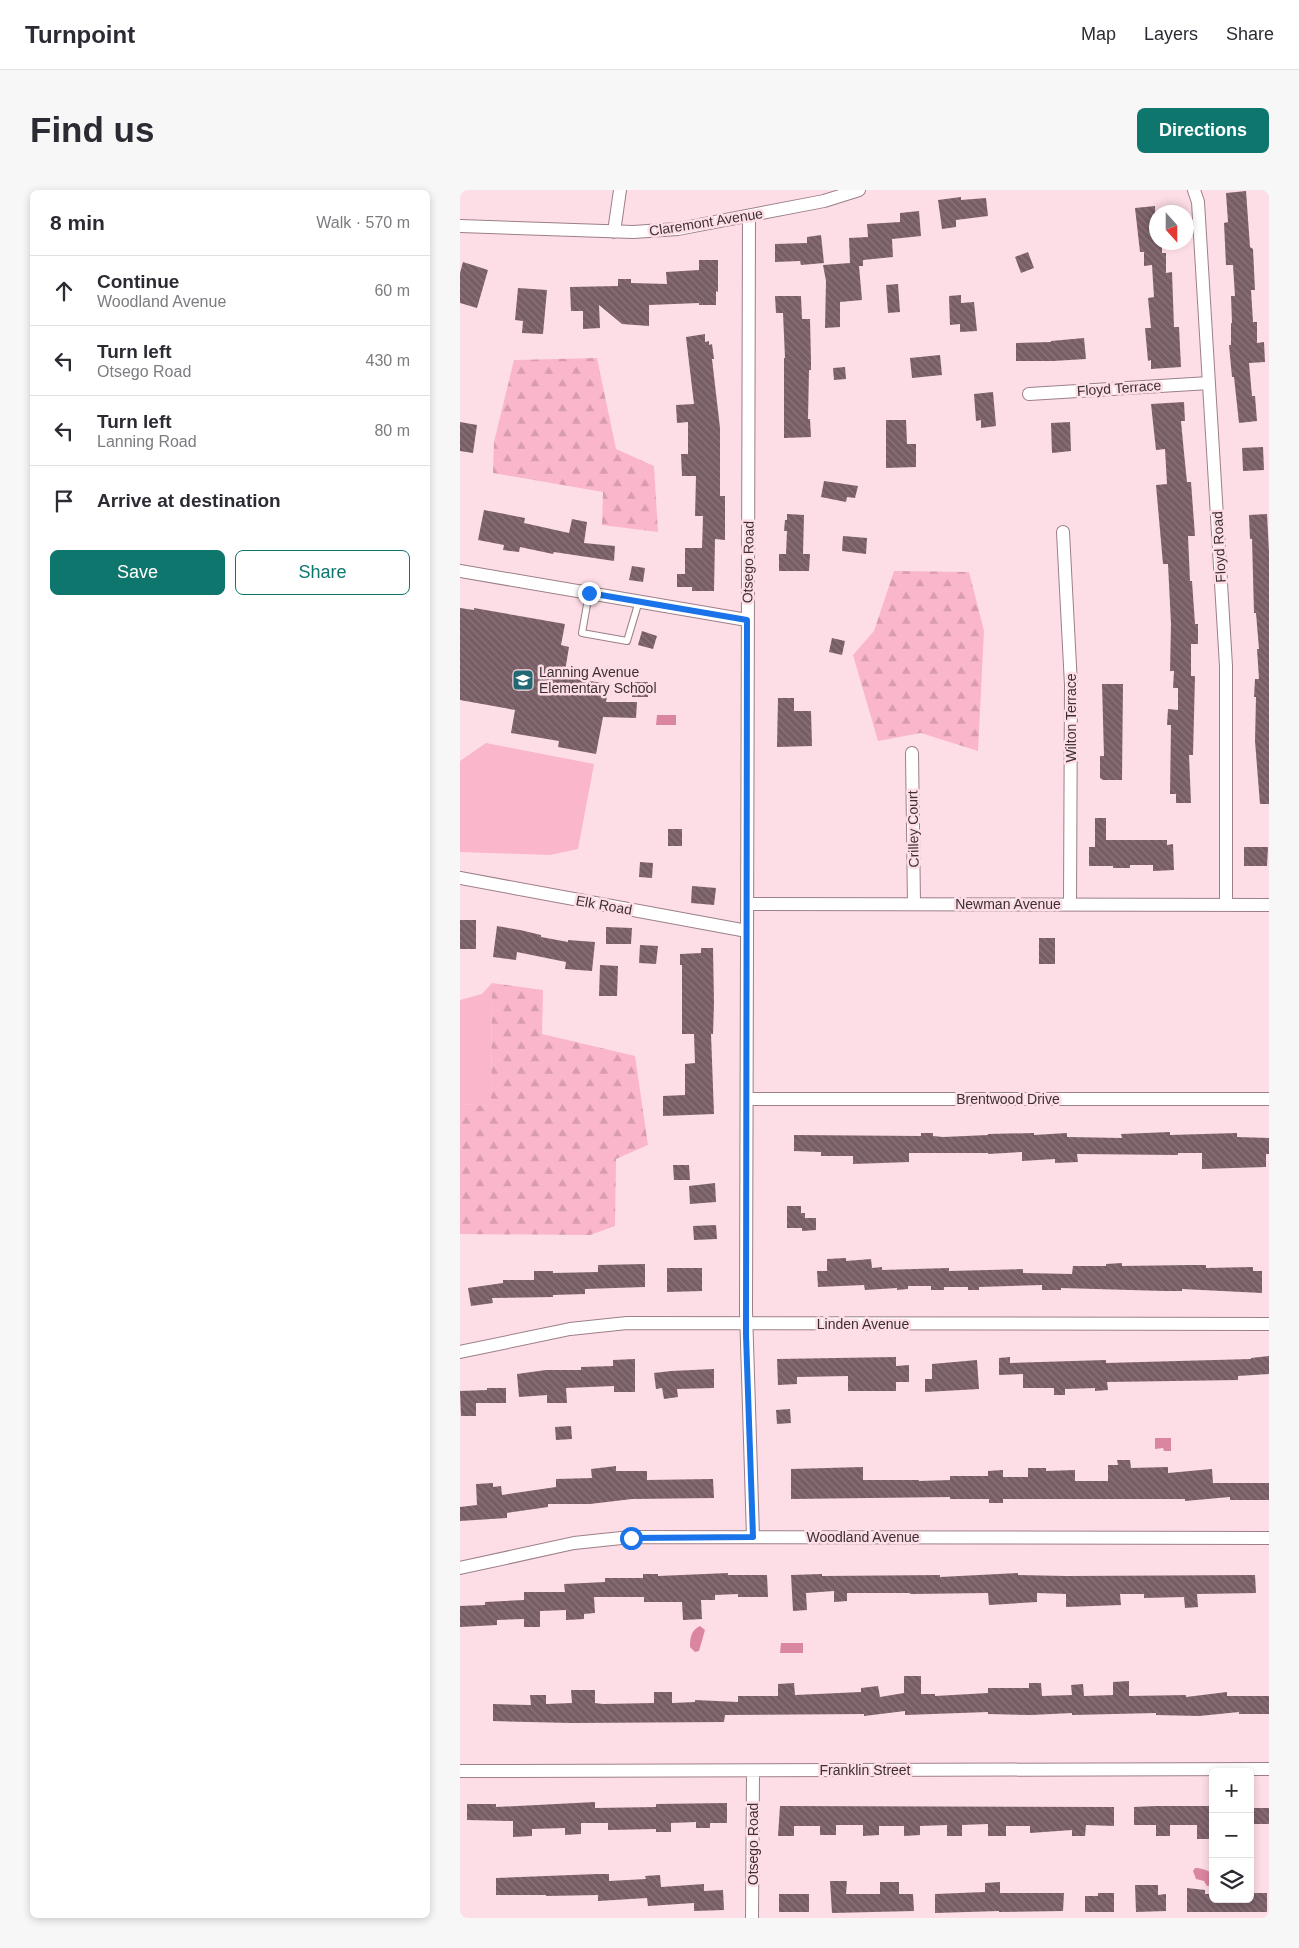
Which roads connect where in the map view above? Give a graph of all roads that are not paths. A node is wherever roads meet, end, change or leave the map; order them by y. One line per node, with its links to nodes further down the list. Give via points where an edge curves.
1 (620, 190): 7 (street)
2 (859, 190): 4 (street, Claremont Avenue)
3 (1194, 190): 8 (street, Floyd Road, via 1198,202)
4 (825, 195): 5 (street, Claremont Avenue)
5 (749, 216): 7 (street, Claremont Avenue, via 678,229); 14 (street, Otsego Road)
6 (460, 226): 7 (street, Claremont Avenue)
7 (614, 232)
8 (1209, 382): 9 (street, Floyd Terrace); 20 (street, Floyd Road, via 1226,666)
9 (1029, 394)
10 (1063, 532): 19 (street, Wilton Terrace, via 1071,685)
11 (460, 571): 12 (street)
12 (589, 593): 13 (street); 13 (lane, via 582,633 627,641)
13 (639, 601): 14 (street)
14 (747, 620): 17 (street, Otsego Road)
15 (912, 753): 18 (street, Crilley Court)
16 (460, 878): 22 (street, Elk Road)
17 (748, 904): 18 (street, Newman Avenue); 22 (street, Otsego Road)
18 (914, 904): 19 (street, Newman Avenue)
19 (1070, 904): 20 (street, Newman Avenue)
20 (1226, 905): 21 (street, Newman Avenue)
21 (1269, 905)
22 (747, 931): 23 (street, Otsego Road)
23 (747, 1099): 24 (street, Brentwood Drive); 25 (street, Otsego Road)
24 (1269, 1099)
25 (746, 1324): 26 (street, Linden Avenue); 27 (street, Linden Avenue, via 598,1325); 28 (street, Otsego Road)
26 (1269, 1324)
27 (460, 1352)
28 (753, 1537): 29 (street, Woodland Avenue); 30 (street, Woodland Avenue, via 602,1539)
29 (1269, 1538)
30 (460, 1568)
31 (1269, 1769): 33 (street, Franklin Street)
32 (460, 1771): 33 (street, Franklin Street)
33 (753, 1771): 34 (street, Otsego Road)
34 (752, 1918)

